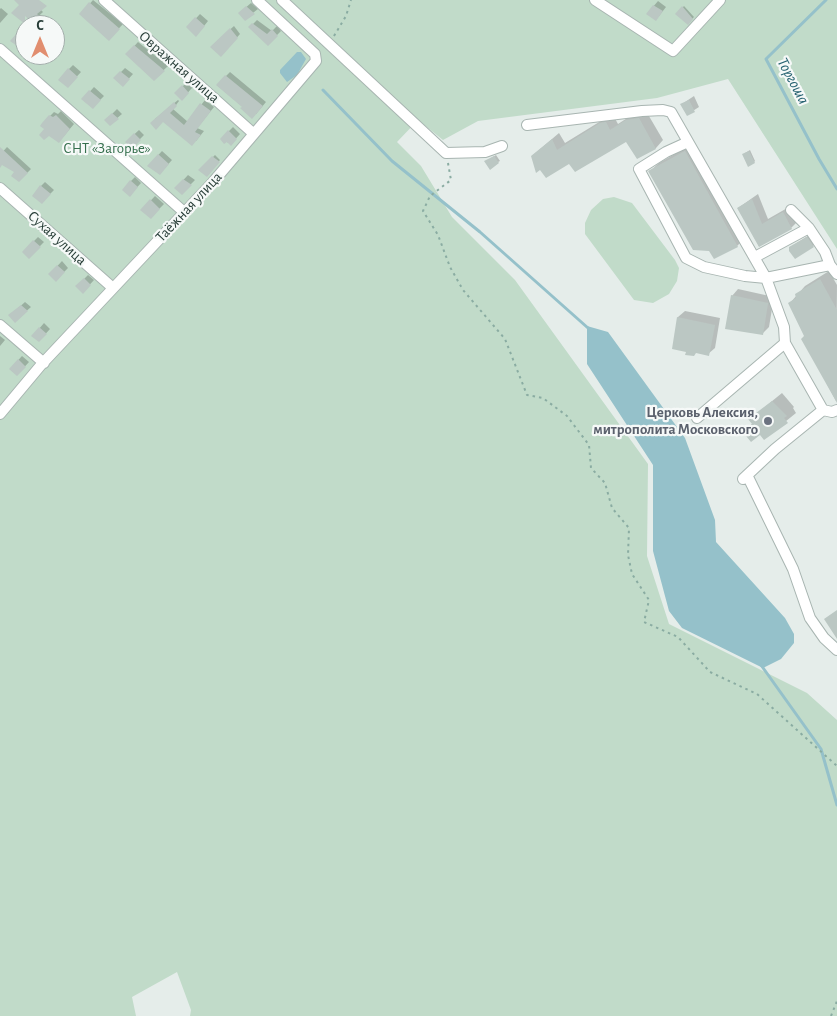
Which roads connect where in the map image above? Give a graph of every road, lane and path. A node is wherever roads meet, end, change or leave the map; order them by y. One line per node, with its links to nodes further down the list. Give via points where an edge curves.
1 (104, 0): 10 (street, Овражная улица)
2 (257, 0): 10 (street, Таёжная улица, via 315,54 316,61)
3 (282, 0): 7 (street)
4 (350, 0): 7 (path, via 346,16)
5 (596, 0): 6 (street, via 673,51)
6 (720, 0)
7 (330, 44): 13 (street)
8 (0, 49): 16 (street)
9 (527, 125): 11 (street, via 664,110 671,112)
10 (254, 134): 16 (street, Таёжная улица)
11 (688, 142): 18 (street); 21 (street, via 640,169 686,258 704,267)
12 (502, 146): 13 (street, via 485,152)
13 (446, 153): 31 (path, via 451,180 430,196 423,211 438,235 463,290 505,339 527,395 543,398 567,416 589,445 592,468 605,483 612,508 629,528 628,555 632,574 649,600 644,622 678,636 710,672 757,694)
14 (0, 188): 22 (street, Сухая улица)
15 (791, 210): 17 (street)
16 (184, 212): 22 (street, Таёжная улица)
17 (810, 228): 18 (street); 19 (street)
18 (755, 258): 21 (street)
19 (830, 265): 20 (street); 21 (street)
20 (837, 274)
21 (766, 278): 24 (street, via 784,327)
22 (114, 288): 25 (street, Таёжная улица)
23 (0, 325): 25 (street)
24 (785, 343): 26 (street); 29 (street)
25 (44, 363): 28 (street, Таёжная улица)
26 (823, 410): 27 (street); 30 (street, via 745,477 793,569 810,618)
27 (837, 410)
28 (0, 414)
29 (697, 418)
30 (837, 650)
31 (837, 766)
32 (837, 1001): 33 (path)
33 (831, 1016)

